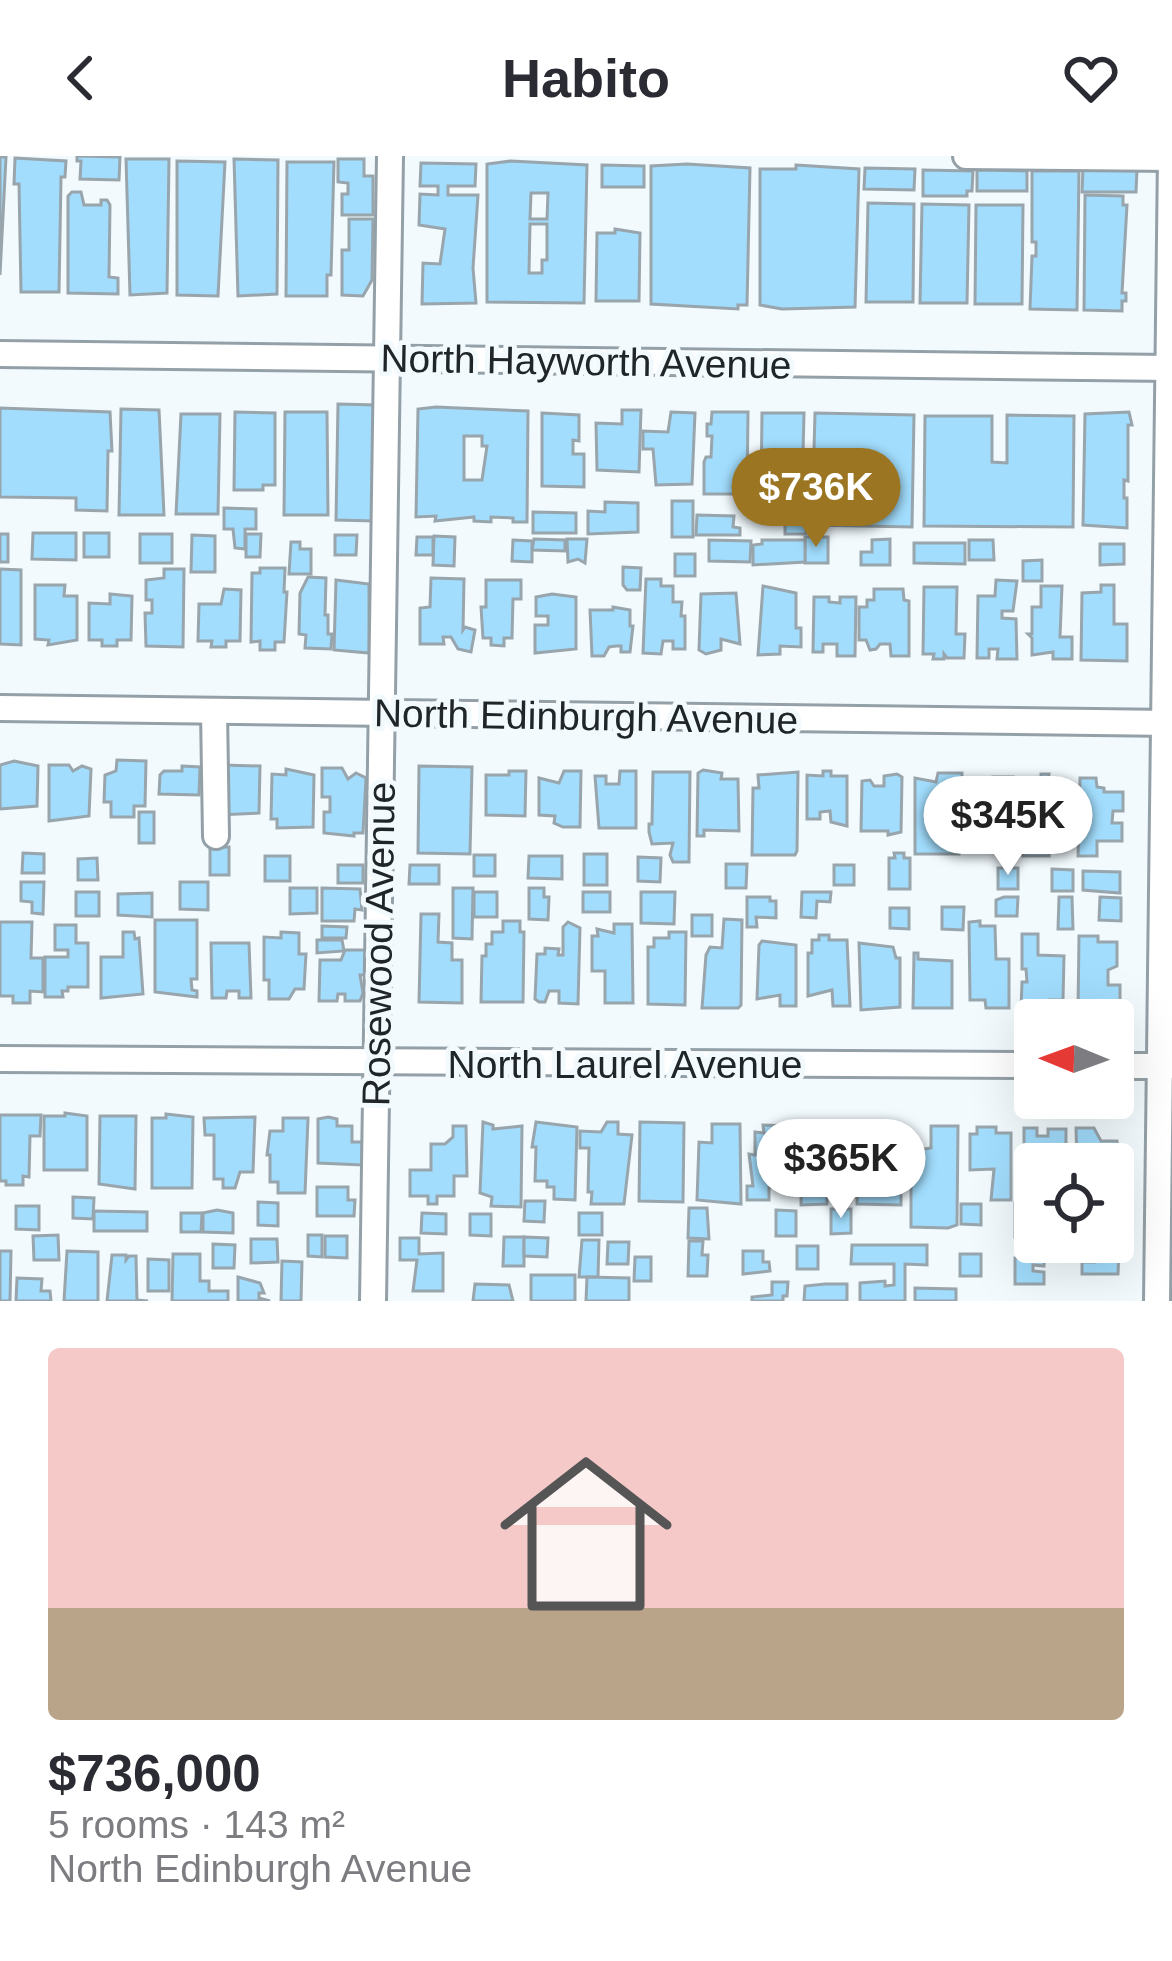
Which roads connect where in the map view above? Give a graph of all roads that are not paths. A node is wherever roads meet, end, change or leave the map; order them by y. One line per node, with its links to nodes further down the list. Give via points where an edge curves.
1 (390, 156): 5 (street, Rosewood Avenue)
2 (966, 156): 3 (street)
3 (1172, 158): 6 (street)
4 (0, 354): 5 (street, North Hayworth Avenue)
5 (388, 358): 6 (street, North Hayworth Avenue); 9 (street, Rosewood Avenue)
6 (1170, 368): 10 (street)
7 (0, 708): 8 (street, North Edinburgh Avenue)
8 (214, 710): 9 (street, North Edinburgh Avenue); 11 (street)
9 (381, 713): 10 (street, North Edinburgh Avenue); 13 (street, Rosewood Avenue)
10 (1167, 723): 16 (street)
11 (216, 836)
12 (0, 1059): 13 (street, North Laurel Avenue)
13 (375, 1063): 14 (street, North Laurel Avenue); 17 (street, Rosewood Avenue)
14 (1014, 1065)
15 (1134, 1066): 16 (street)
16 (1165, 1066): 18 (street)
17 (373, 1301)
18 (1157, 1301)

